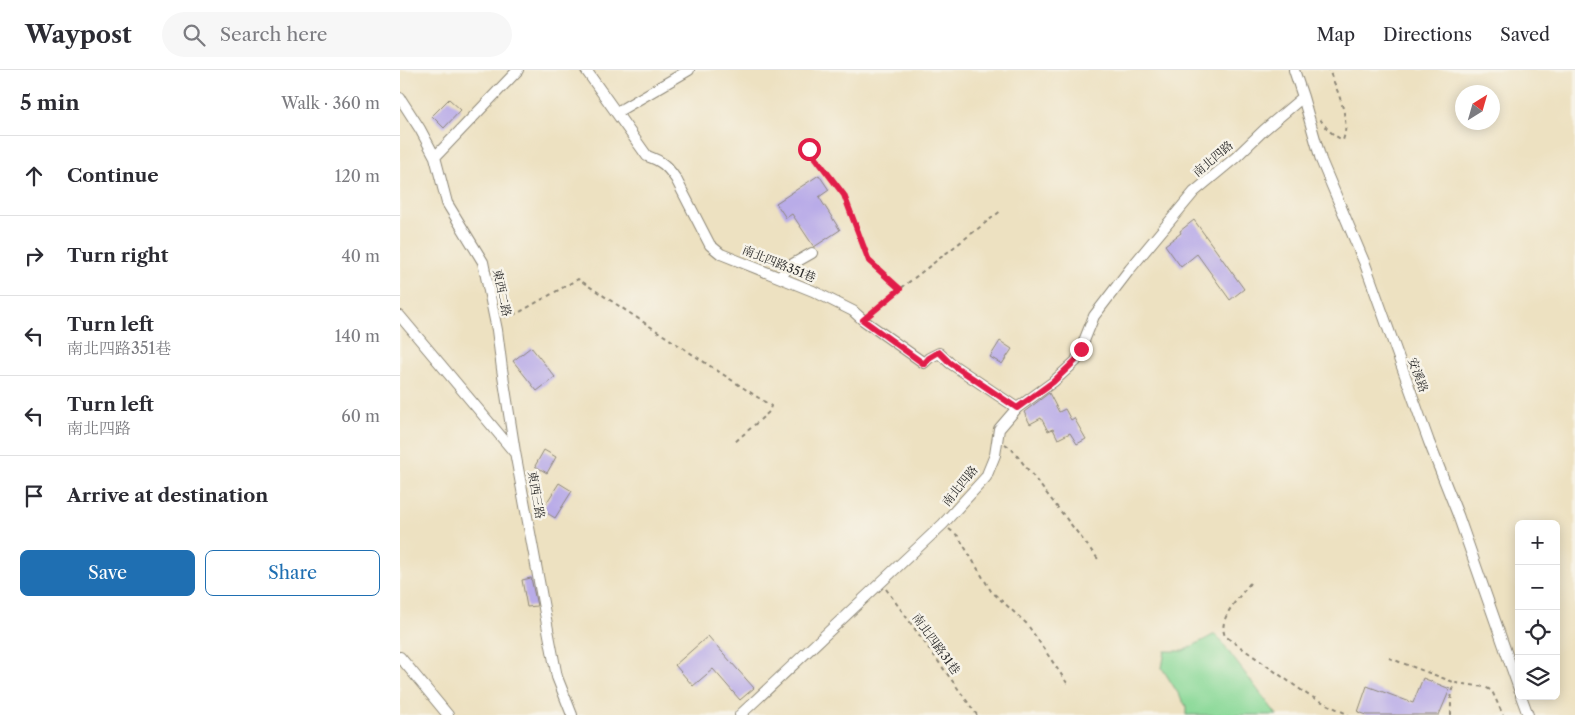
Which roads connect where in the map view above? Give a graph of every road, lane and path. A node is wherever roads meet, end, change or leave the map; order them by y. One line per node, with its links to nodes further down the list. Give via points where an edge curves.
1 (518, 70): 11 (street)
2 (586, 70): 8 (street, 南北四路351巷)
3 (689, 70): 8 (street)
4 (1294, 70): 6 (street, 安溪路)
5 (1329, 70): 9 (path, via 1341,100 1346,131 1342,140)
6 (1304, 97): 19 (street, 南北四路, via 1194,192 1094,316 1076,360 1053,382); 29 (street, 安溪路, via 1322,160 1365,264)
7 (400, 98): 11 (street, 東西二路)
8 (617, 112): 14 (street, 南北四路351巷, via 647,156 659,160 670,170 710,245 721,254)
9 (1320, 119)
10 (809, 149): 15 (path, via 844,195 869,261)
11 (434, 157): 17 (street, 東西二路, via 448,203 483,262)
12 (1002, 210): 15 (path)
13 (812, 253): 14 (street, via 791,265)
14 (780, 277): 18 (street, 南北四路351巷, via 853,311)
15 (900, 289): 18 (path)
16 (400, 316): 22 (street, 東西三路)
17 (495, 320): 21 (path, via 518,313 578,278 771,406 769,412); 22 (street, 東西二路)
18 (863, 320): 19 (street, 南北四路351巷, via 924,364 939,352 950,363)
19 (1017, 408): 20 (street, 南北四路, via 998,429)
20 (997, 438): 23 (street, 南北四路, via 995,456 986,477); 24 (path, via 1011,448)
21 (735, 442)
22 (515, 452): 34 (street, 東西三路, via 557,677)
23 (944, 524): 25 (street, 南北四路); 30 (path, via 958,536 991,591 1027,624)
24 (1098, 559)
25 (881, 583): 35 (street, 南北四路); 36 (path, 南北四路31巷)
26 (1250, 583): 37 (path, via 1226,617 1225,636 1308,695)
27 (400, 658): 33 (street)
28 (1389, 658): 31 (path)
29 (1515, 678)
30 (1068, 683)
31 (1456, 683): 38 (path); 39 (path, via 1492,691)
32 (1522, 700): 40 (street)
33 (448, 715)
34 (572, 715)
35 (740, 715)
36 (977, 715)
37 (1349, 715)
38 (1451, 715)
39 (1503, 715)
40 (1528, 715)

